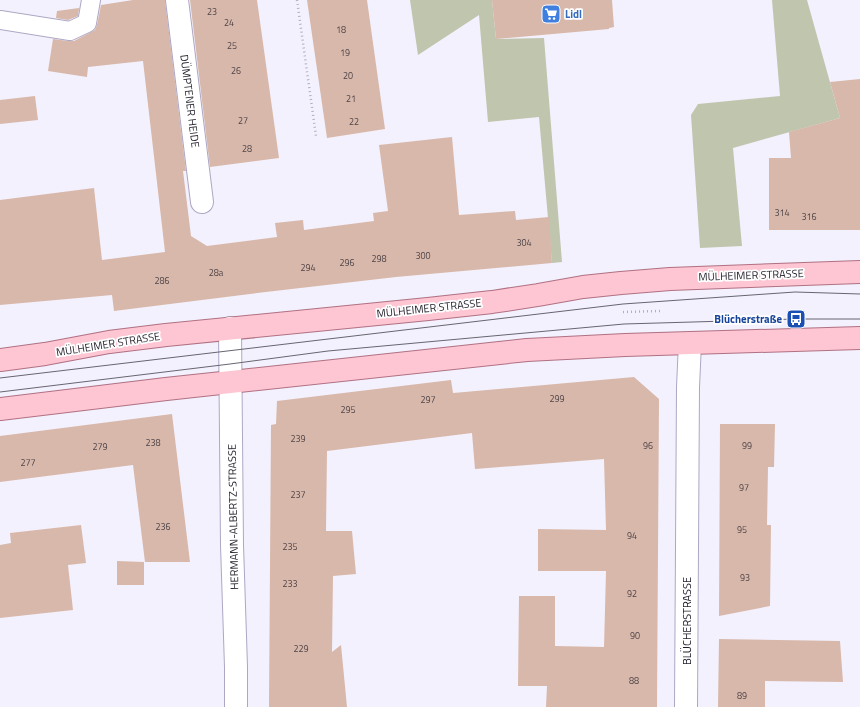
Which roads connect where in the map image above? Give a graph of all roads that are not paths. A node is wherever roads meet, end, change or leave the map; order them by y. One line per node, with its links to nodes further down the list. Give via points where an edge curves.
1 (91, 0): 3 (lane, via 87,23 70,32)
2 (177, 0): 4 (street, DÜMPTENER HEIDE)
3 (0, 20)
4 (202, 202)
5 (860, 272): 6 (main road, MÜLHEIMER STRASSE, via 621,282 492,302)
6 (230, 328): 9 (main road, MÜLHEIMER STRASSE, via 109,342); 10 (street, HERMANN-ALBERTZ-STRASSE)
7 (860, 338): 8 (main road)
8 (690, 343): 10 (main road, via 528,350); 13 (street, BLÜCHERSTRASSE)
9 (0, 360)
10 (230, 382): 11 (main road); 12 (street, HERMANN-ALBERTZ-STRASSE)
11 (0, 409)
12 (236, 707)
13 (686, 707)

